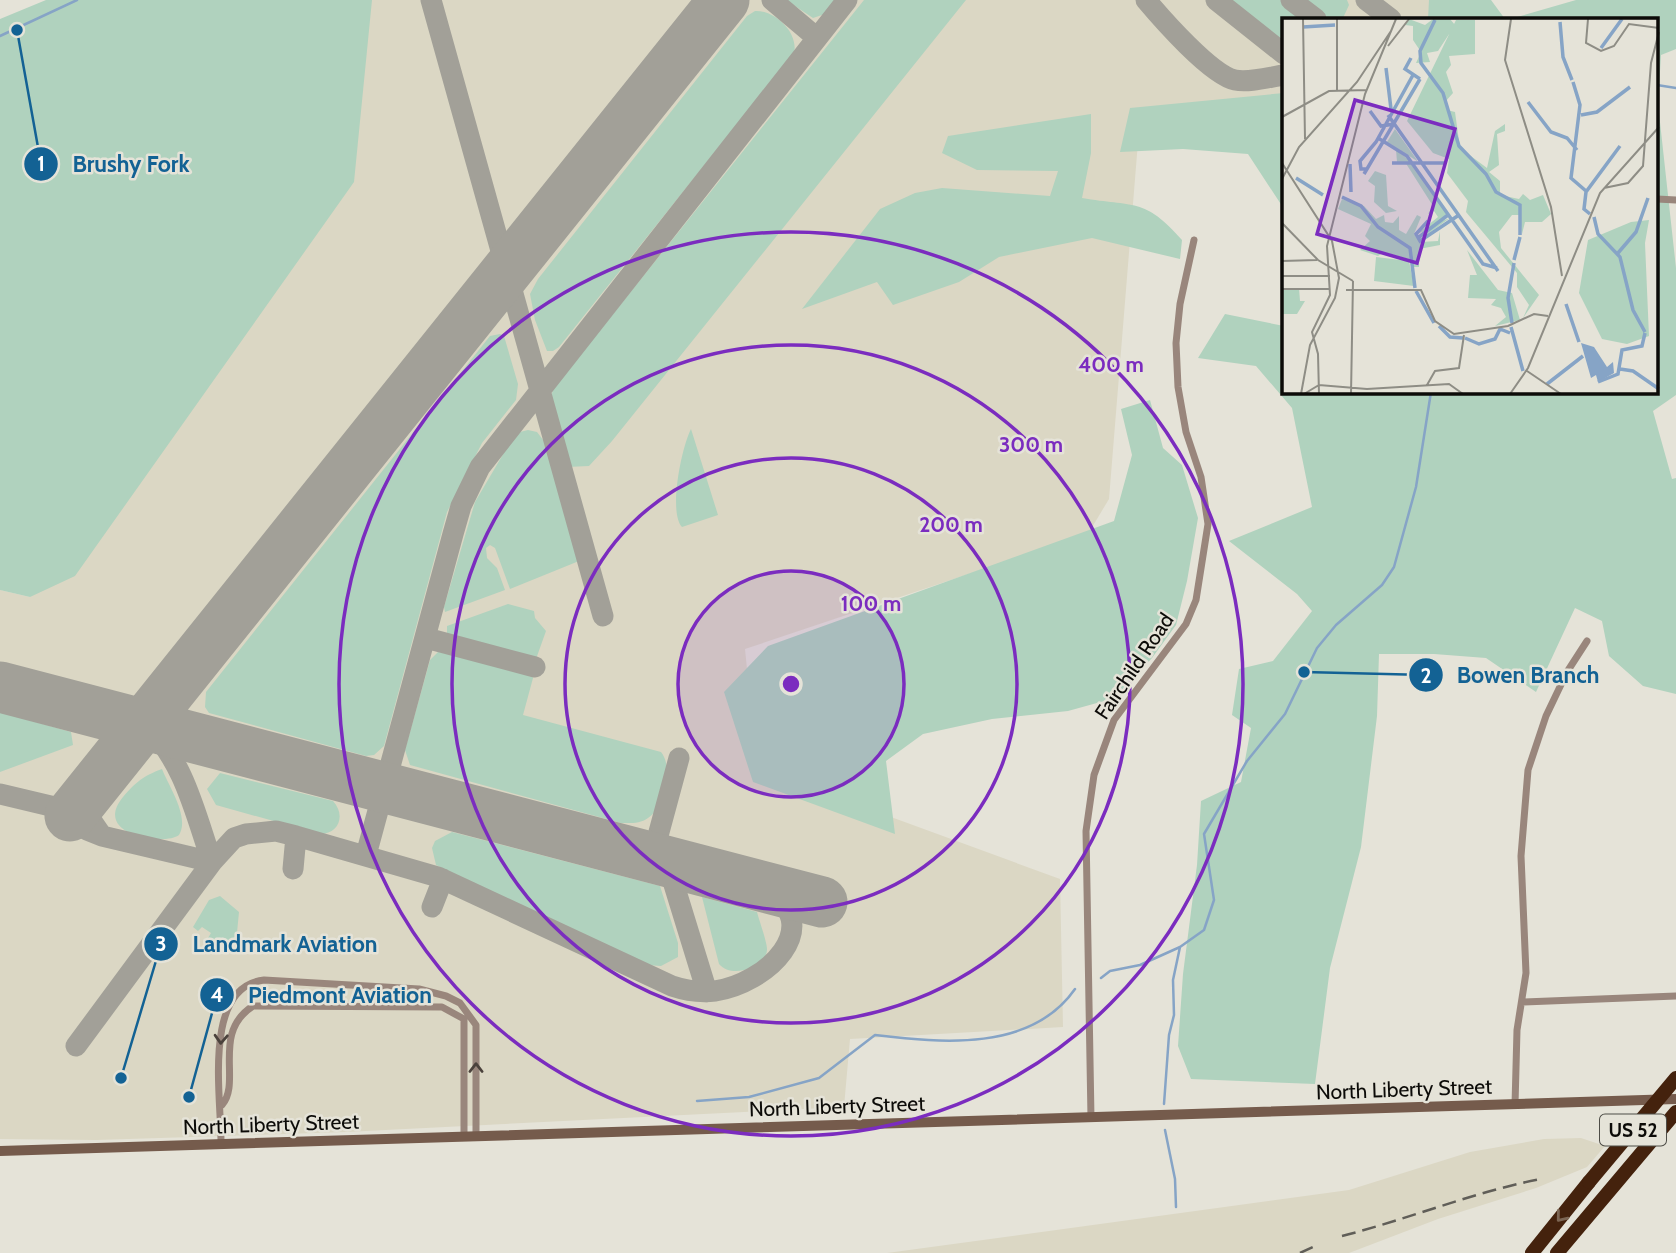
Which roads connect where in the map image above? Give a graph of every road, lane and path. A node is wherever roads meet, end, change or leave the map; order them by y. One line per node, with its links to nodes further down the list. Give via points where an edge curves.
1 (1658, 200): 2 (street)
2 (1676, 200)
3 (1194, 240): 16 (street, Fairchild Road, via 1176,343 1186,432 1201,477 1208,524 1196,600 1185,624 1114,720 1094,775 1086,831)
4 (1587, 641): 6 (street, via 1546,716 1528,770 1521,856 1526,972)
5 (1676, 996): 6 (street)
6 (1522, 1002): 14 (street)
7 (466, 1030): 8 (street); 11 (street); 13 (street, via 464,1019 442,1006 258,1004 235,1023 227,1100)
8 (476, 1030): 10 (street, one-way to 8); 13 (street, one-way to 13, via 464,1006 434,992 255,981 231,1002 223,1018 218,1094)
9 (1676, 1078): 20 (highway, US 52, one-way to 20, bridge)
10 (476, 1092): 11 (street); 17 (street)
11 (465, 1093): 17 (street)
12 (1676, 1099): 14 (main road, North Liberty Street)
13 (222, 1105): 18 (street)
14 (1514, 1105): 16 (main road, North Liberty Street)
15 (1676, 1112): 21 (highway, US 52)
16 (1091, 1118): 17 (main road, North Liberty Street)
17 (470, 1137): 18 (main road, North Liberty Street)
18 (221, 1145): 19 (main road, North Liberty Street)
19 (0, 1151)
20 (1532, 1253)
21 (1557, 1253)

